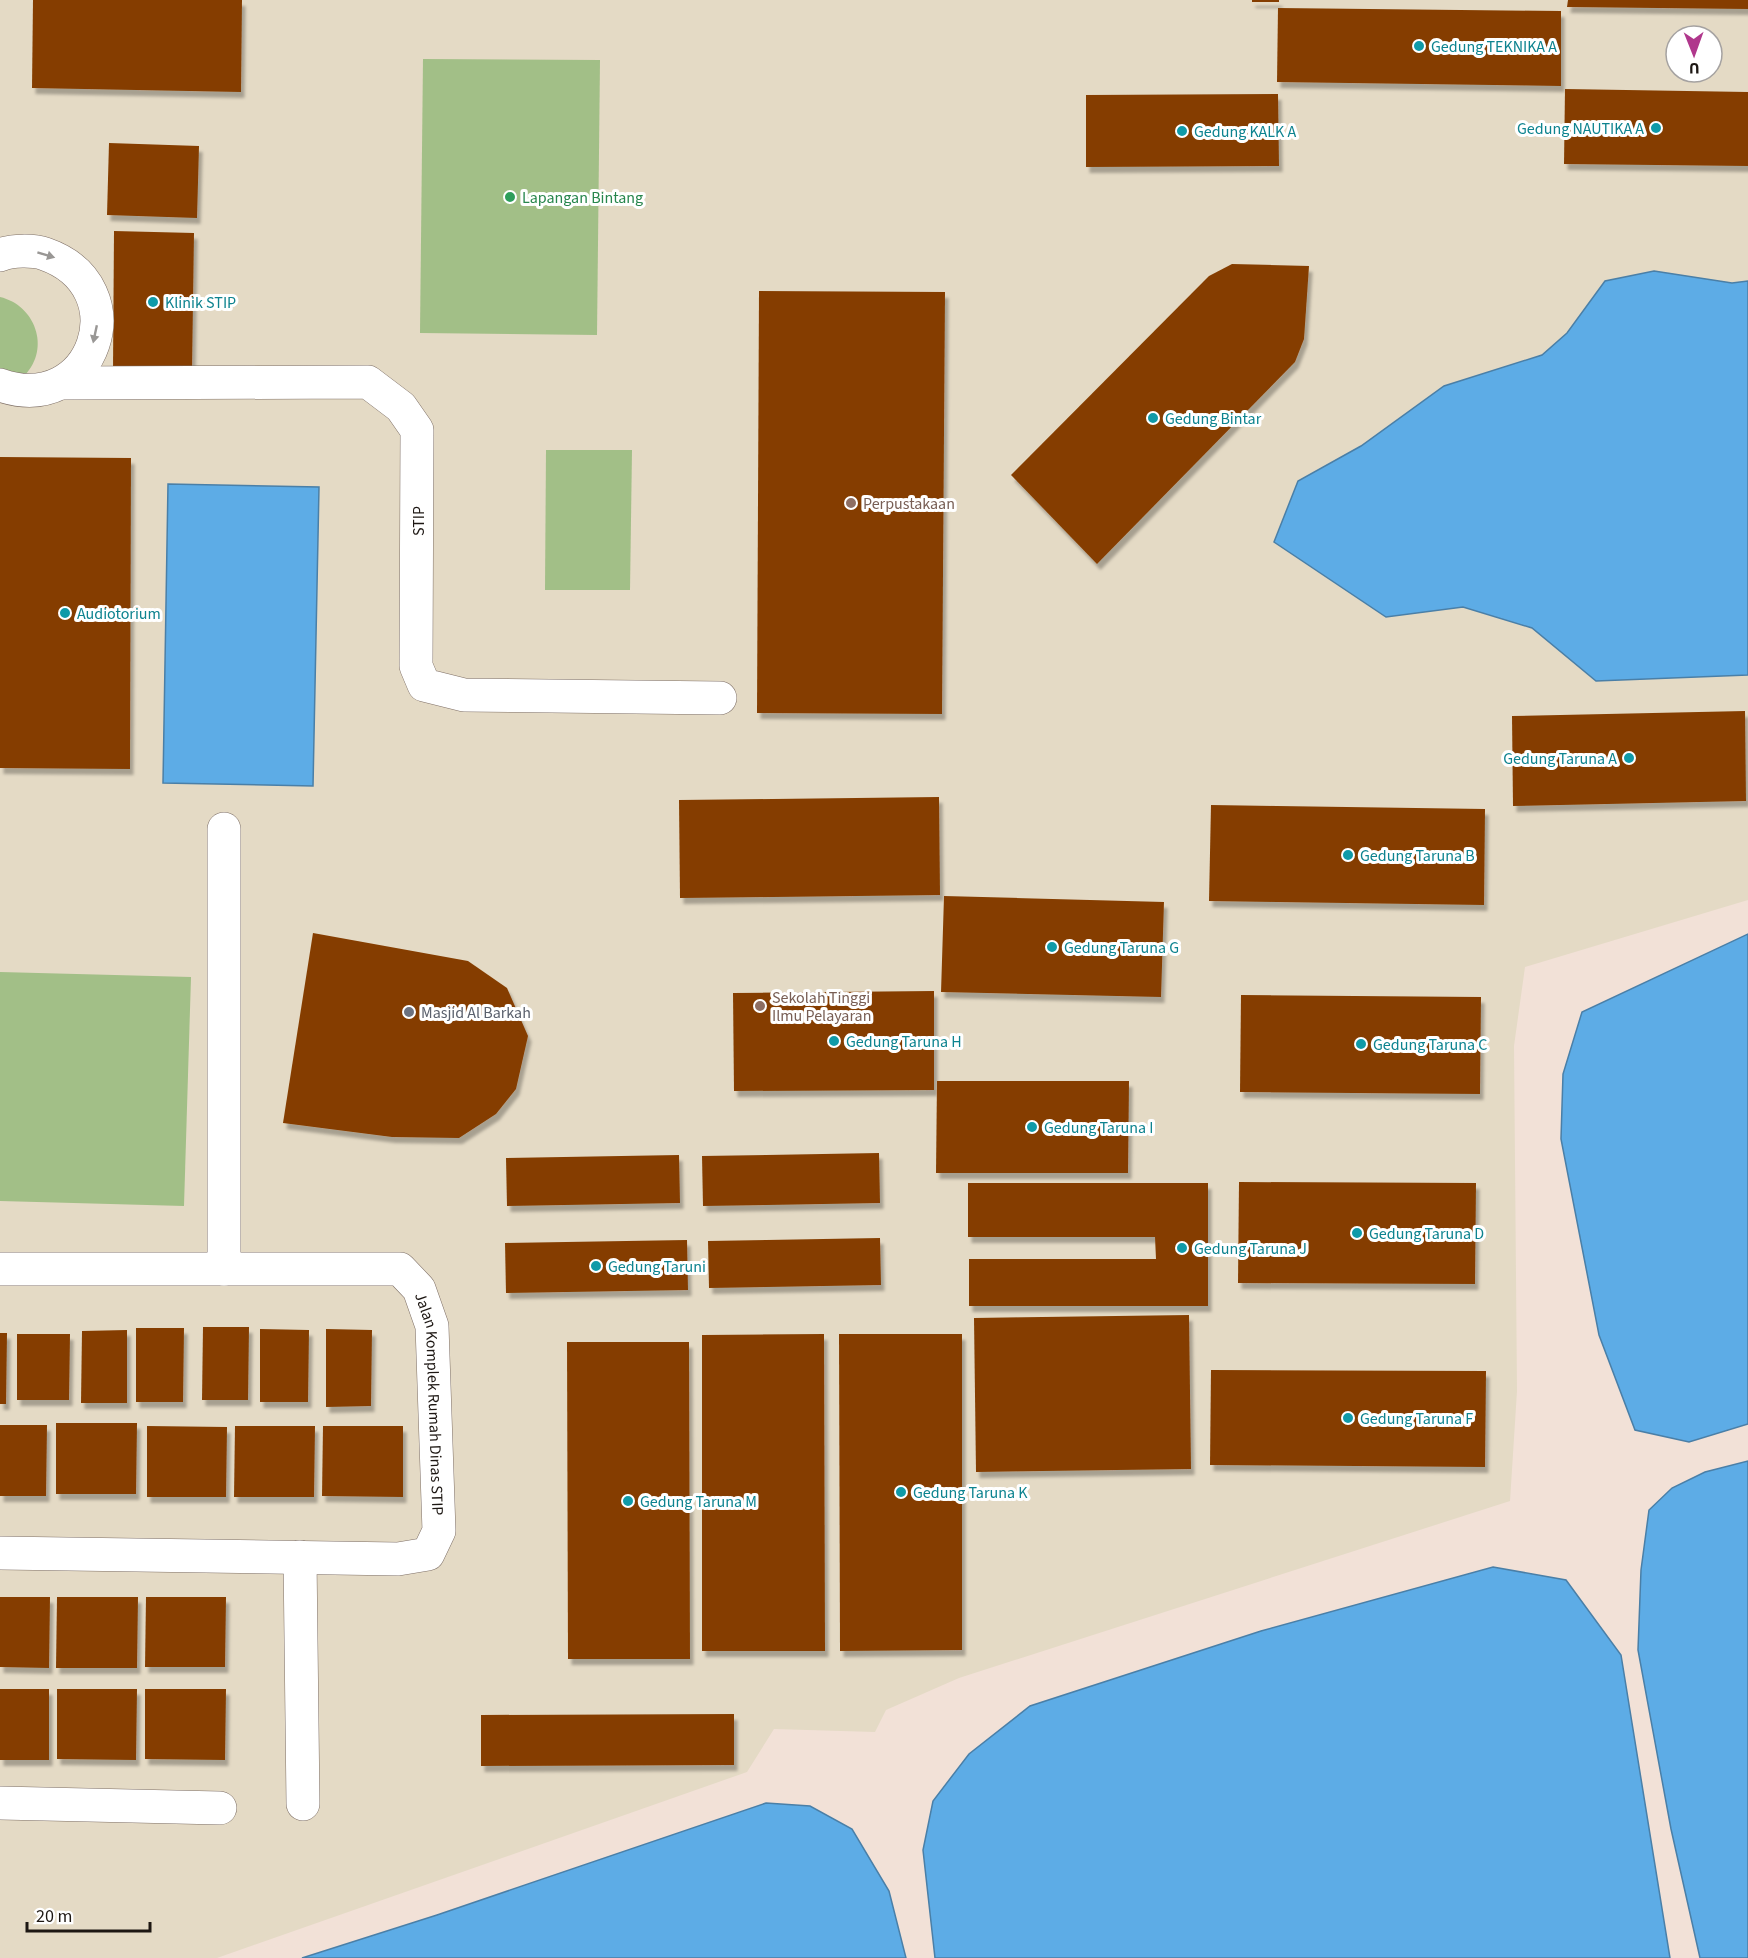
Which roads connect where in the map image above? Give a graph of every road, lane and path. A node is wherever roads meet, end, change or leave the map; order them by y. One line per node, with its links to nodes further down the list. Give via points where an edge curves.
1 (1, 250): 2 (street, one-way to 2, via 38,252 64,261 85,279 96,304 98,331 89,357)
2 (65, 383): 3 (street, STIP, via 26,391); 4 (street, STIP, via 368,382 401,407 417,430 416,666 424,685 464,695)
3 (0, 385)
4 (720, 698)
5 (224, 829): 7 (street)
6 (0, 1269): 7 (street, Jalan Komplek Rumah Dinas STIP)
7 (224, 1269): 9 (street, Jalan Komplek Rumah Dinas STIP, via 400,1269 419,1289 432,1326 439,1531 428,1554 398,1559)
8 (0, 1553): 9 (street, Jalan Komplek Rumah Dinas STIP)
9 (300, 1557): 11 (street)
10 (0, 1803): 12 (street)
11 (303, 1804)
12 (219, 1808)

